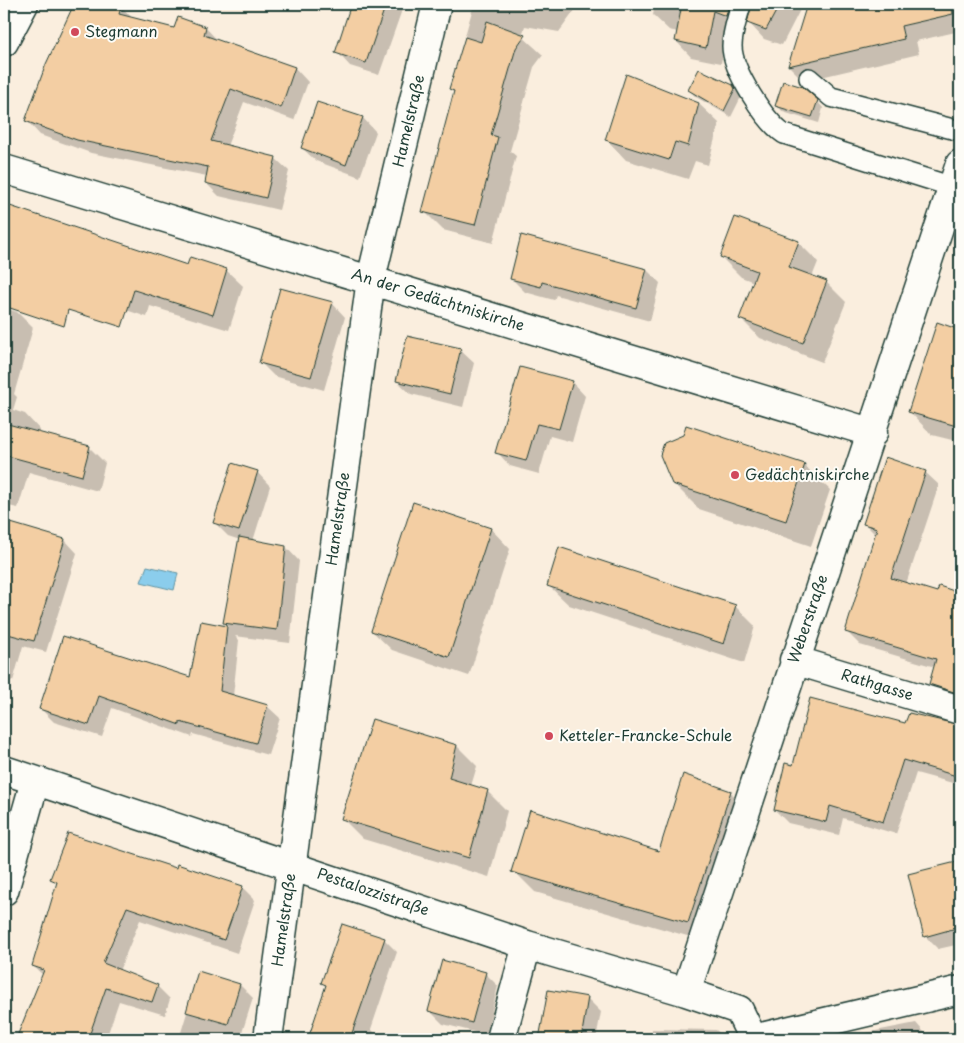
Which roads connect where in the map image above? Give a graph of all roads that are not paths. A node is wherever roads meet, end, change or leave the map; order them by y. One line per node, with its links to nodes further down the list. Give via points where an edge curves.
1 (24, 4): 4 (street)
2 (437, 4): 9 (street, Hamelstraße)
3 (741, 4): 8 (lane, via 732,44 733,58 774,127 784,134)
4 (4, 42)
5 (809, 78): 6 (lane, via 831,97)
6 (960, 131)
7 (4, 169): 9 (street, An der Gedächtniskirche)
8 (956, 175): 10 (street, Weberstraße)
9 (372, 279): 10 (street, An der Gedächtniskirche); 15 (street, Hamelstraße)
10 (873, 432): 11 (street, Weberstraße)
11 (794, 660): 12 (street, Rathgasse); 19 (street, Weberstraße)
12 (960, 710)
13 (4, 770): 14 (street, Pestalozzistraße)
14 (35, 781): 15 (street, Pestalozzistraße); 16 (street)
15 (291, 864): 17 (street, Pestalozzistraße); 20 (street, Hamelstraße)
16 (4, 891)
17 (527, 945): 19 (street, Pestalozzistraße); 21 (street)
18 (960, 990): 22 (street)
19 (686, 992): 22 (street, via 739,1010)
20 (268, 1039)
21 (501, 1039)
22 (753, 1039)

